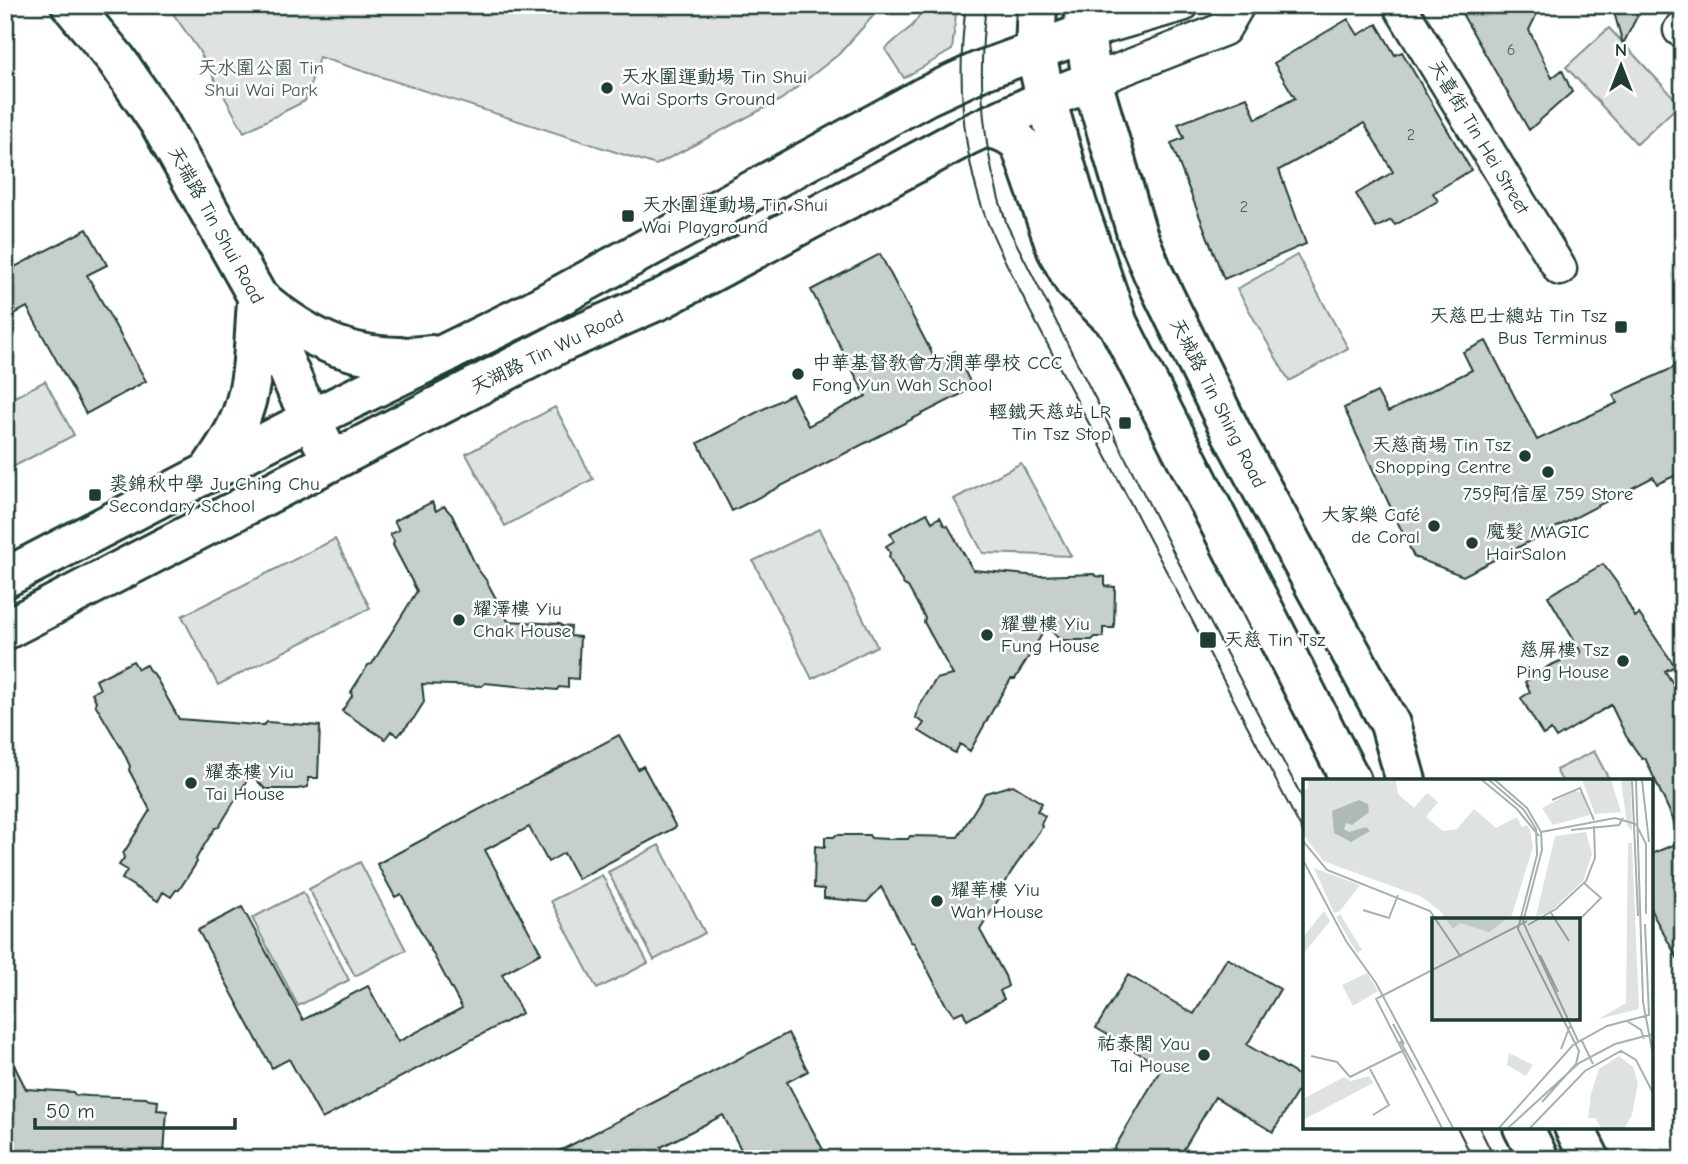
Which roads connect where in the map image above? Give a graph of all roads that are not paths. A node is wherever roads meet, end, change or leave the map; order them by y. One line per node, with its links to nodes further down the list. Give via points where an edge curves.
1 (71, 5): 12 (main road, 天瑞路 Tin Shui Road, via 116,59 159,122)
2 (1037, 5): 7 (main road)
3 (1182, 5): 6 (street)
4 (1238, 5): 8 (street, via 1224,29)
5 (1399, 5): 11 (street, 天喜街 Tin Hei Street)
6 (1085, 19): 7 (main road); 8 (main road, 天城路 Tin Shing Road)
7 (1035, 50): 9 (main road); 14 (main road, via 926,96)
8 (1092, 81): 9 (main road, 天湖路 Tin Wu Road); 18 (main road, 天城路 Tin Shing Road, via 1153,273)
9 (1046, 99): 10 (main road, 天湖路 Tin Wu Road); 13 (main road)
10 (983, 128): 13 (main road, via 1009,134 1020,143 1057,250 1074,281); 16 (main road, 天湖路 Tin Wu Road, via 663,298 560,343)
11 (1560, 269)
12 (257, 296): 14 (main road, via 286,321 323,342 352,351 411,358); 15 (main road, 天瑞路 Tin Shui Road); 17 (main road, via 244,410)
13 (1118, 324): 21 (main road)
14 (445, 354): 15 (main road)
15 (311, 419): 16 (main road, 天瑞路 Tin Shui Road); 17 (main road)
16 (332, 461): 20 (main road, 天湖路 Tin Wu Road)
17 (207, 474): 19 (main road)
18 (1287, 534): 22 (main road, via 1307,623 1366,735); 23 (main road, 天城路 Tin Shing Road, via 1390,724)
19 (5, 578)
20 (5, 630)
21 (1350, 779)
22 (1374, 779)
23 (1405, 779)
24 (1524, 1129): 26 (main road)
25 (1575, 1129): 27 (main road)
26 (1539, 1159)
27 (1590, 1159)

